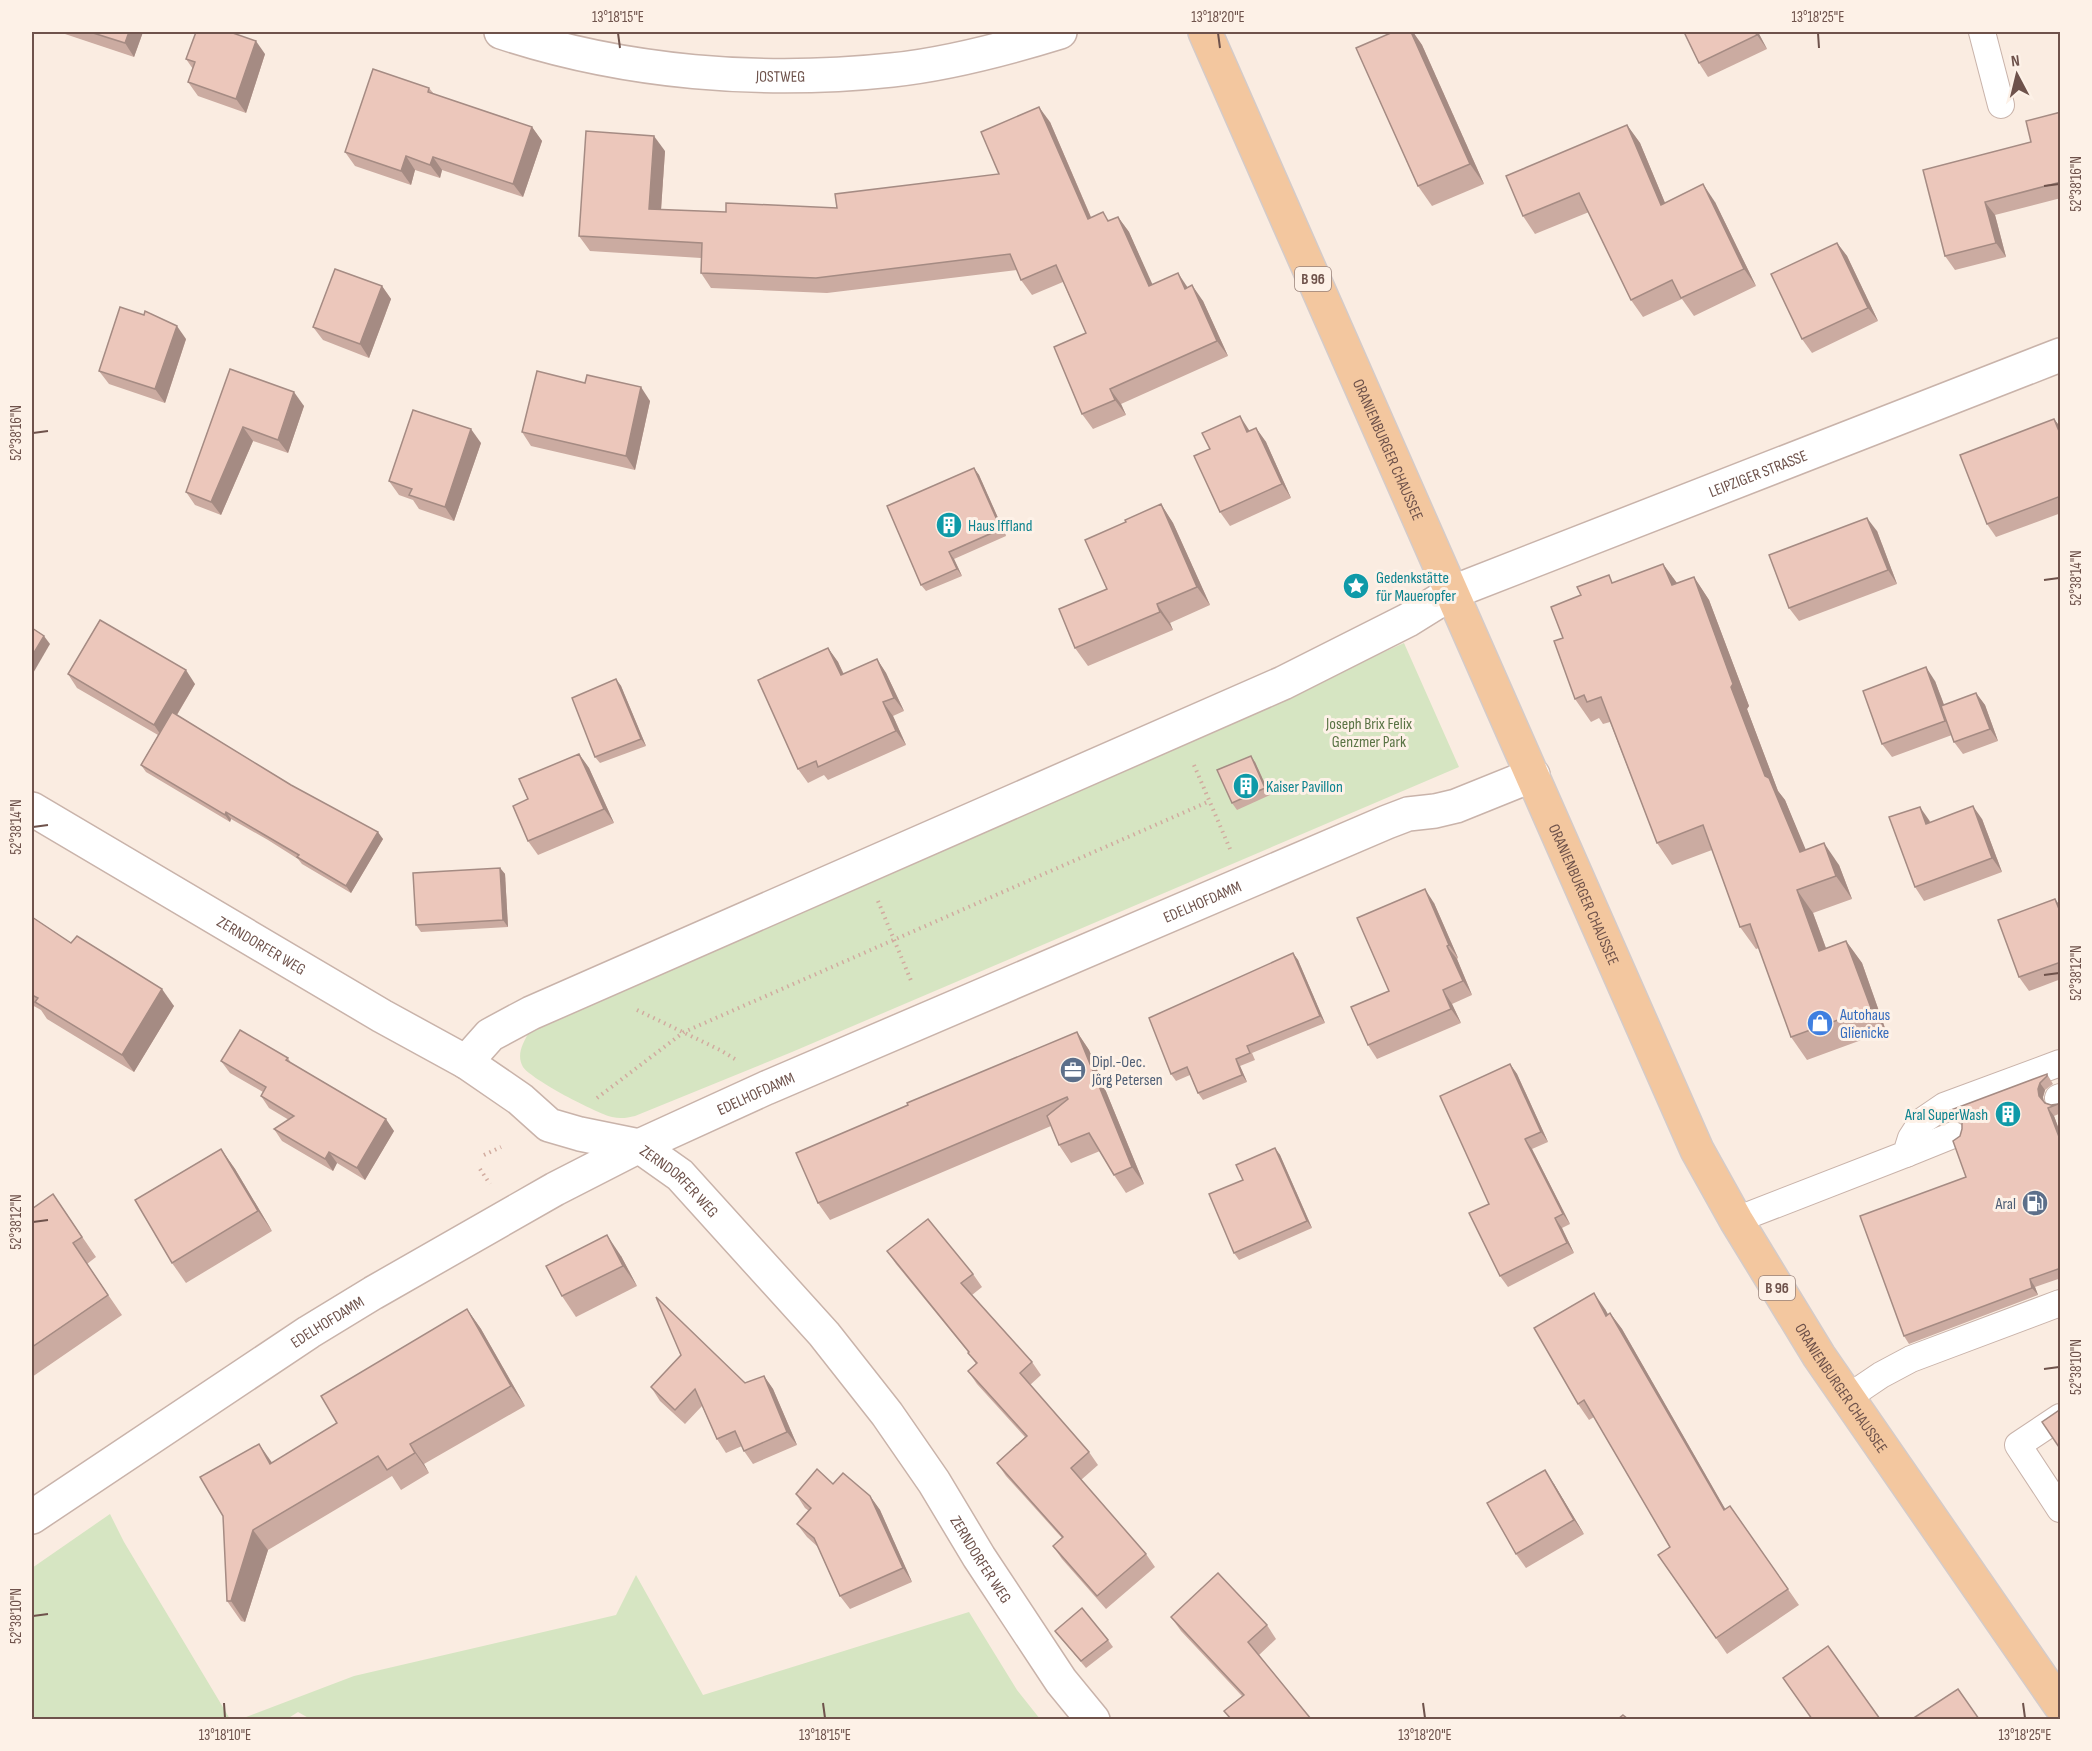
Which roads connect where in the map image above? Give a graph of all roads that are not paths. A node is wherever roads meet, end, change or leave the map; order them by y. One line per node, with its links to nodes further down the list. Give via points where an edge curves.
1 (501, 32): 2 (street, JOSTWEG, via 599,58 653,67 749,74 892,70 1011,47)
2 (1060, 32)
3 (1205, 32): 7 (main road, ORANIENBURGER CHAUSSEE / B 96)
4 (1982, 32): 5 (lane)
5 (2001, 105)
6 (2061, 355): 7 (street, LEIPZIGER STRASSE)
7 (1453, 592): 8 (main road, ORANIENBURGER CHAUSSEE / B 96); 10 (street, via 1408,620 1283,683 531,1013 490,1035)
8 (1533, 775): 13 (street, EDELHOFDAMM, via 1456,806 1408,814 1387,822); 15 (main road, ORANIENBURGER CHAUSSEE / B 96, via 1697,1150)
9 (32, 809): 10 (street, ZERNDORFER WEG)
10 (466, 1062): 13 (street, ZERNDORFER WEG, via 520,1099 549,1125)
11 (2061, 1063): 14 (lane, via 1944,1106 1922,1121)
12 (1953, 1135): 14 (lane)
13 (639, 1146): 20 (street, EDELHOFDAMM, via 555,1189 318,1327); 22 (street, ZERNDORFER WEG, via 680,1174 824,1334 901,1433 1061,1681)
14 (1906, 1154): 15 (lane)
15 (1736, 1220): 17 (main road, ORANIENBURGER CHAUSSEE / B 96)
16 (2061, 1303): 17 (lane, via 1911,1359)
17 (1847, 1398): 21 (main road, ORANIENBURGER CHAUSSEE / B 96)
18 (2061, 1417): 19 (lane, via 2018,1445)
19 (2061, 1509)
20 (32, 1517)
21 (2061, 1705)
22 (1093, 1719)

